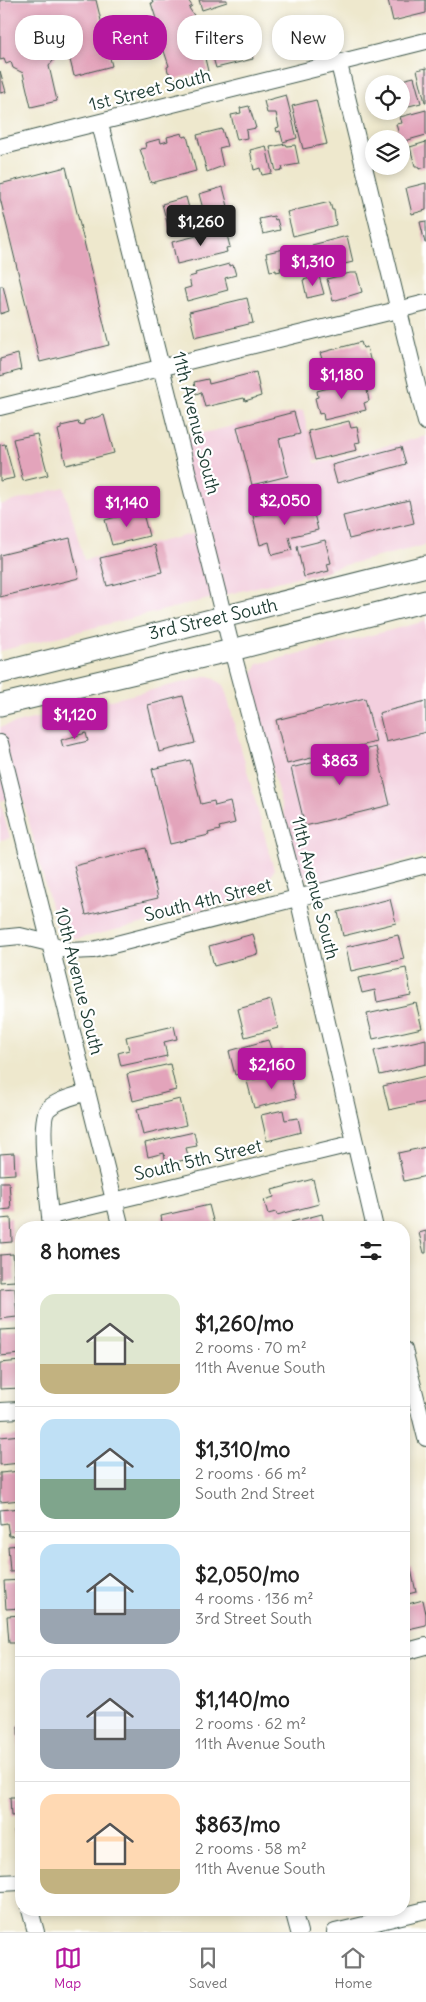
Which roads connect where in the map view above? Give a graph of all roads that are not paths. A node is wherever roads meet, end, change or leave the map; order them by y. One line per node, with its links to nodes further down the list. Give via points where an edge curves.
1 (426, 41): 2 (street, 1st Street South)
2 (339, 64): 3 (street, 1st Street South); 6 (street)
3 (100, 124): 4 (street, 1st Street South); 7 (street, 11th Avenue South)
4 (0, 147)
5 (426, 303): 6 (street)
6 (398, 310): 7 (street); 9 (street)
7 (162, 368): 8 (street); 12 (street, 11th Avenue South)
8 (0, 407)
9 (426, 422)
10 (426, 566): 12 (main road, 3rd Street South)
11 (426, 601): 13 (main road, 3rd Street South)
12 (224, 616): 13 (street, 11th Avenue South); 14 (main road, 3rd Street South)
13 (232, 650): 15 (main road, 3rd Street South); 18 (street, 11th Avenue South)
14 (0, 673)
15 (0, 705)
16 (0, 743): 20 (street, 10th Avenue South)
17 (426, 865): 18 (street, South 4th Street)
18 (298, 898): 20 (street, South 4th Street, via 93,950 69,951); 22 (street, 11th Avenue South)
19 (0, 938): 20 (street, South 4th Street, via 20,936)
20 (49, 943): 21 (street, 10th Avenue South)
21 (87, 1092): 23 (street, 10th Avenue South); 24 (street, via 48,1109 44,1119)
22 (355, 1143): 23 (street, South 5th Street); 27 (street, 11th Avenue South)
23 (114, 1201): 25 (street, South 5th Street); 26 (street, 10th Avenue South)
24 (51, 1221)
25 (54, 1221)
26 (119, 1221)
27 (373, 1221)
28 (410, 1373): 29 (street)
29 (414, 1388): 32 (street)
30 (15, 1411): 31 (street)
31 (0, 1412)
32 (426, 1438)
33 (426, 1646): 34 (street)
34 (410, 1650)
35 (15, 1883): 36 (street)
36 (0, 1884)
37 (426, 1910): 38 (street)
38 (410, 1914)
39 (32, 1916): 42 (street)
40 (295, 1916): 43 (street)
41 (401, 1916): 44 (street)
42 (36, 1932)
43 (299, 1932)
44 (335, 1932)

